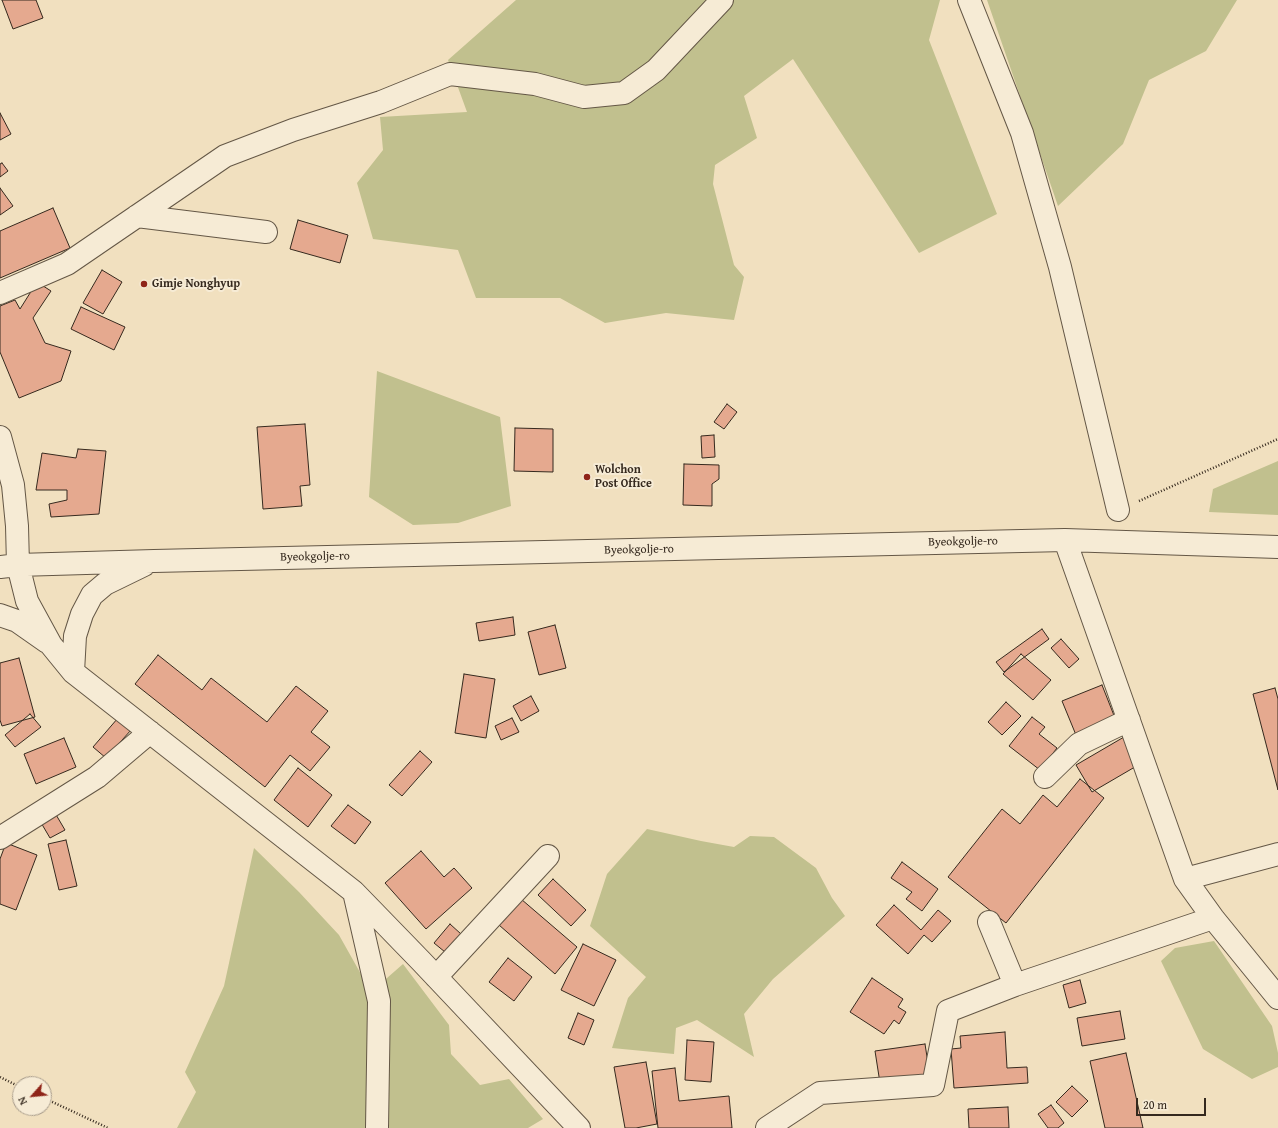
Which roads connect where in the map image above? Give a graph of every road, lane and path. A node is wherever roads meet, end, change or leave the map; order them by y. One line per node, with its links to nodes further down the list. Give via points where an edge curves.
1 (722, 0): 3 (street, via 656,70 624,94 584,96 535,84 450,74 381,102 225,156)
2 (969, 0): 8 (street, via 1022,133 1060,267)
3 (137, 216): 4 (street); 5 (street, via 67,264)
4 (266, 232)
5 (0, 293)
6 (0, 436): 12 (street, via 12,485 17,526)
7 (1278, 439): 8 (path)
8 (1118, 510)
9 (1065, 540): 10 (street, Byeokgolje-ro); 11 (street, Byeokgolje-ro); 16 (street)
10 (1278, 547)
11 (154, 561): 12 (street, Byeokgolje-ro); 15 (street, via 104,584 92,595 75,636)
12 (9, 566): 14 (street)
13 (0, 616): 14 (street, via 17,621)
14 (51, 645): 15 (street)
15 (73, 672): 17 (street)
16 (1129, 720): 18 (street, via 1079,744); 22 (street)
17 (150, 732): 19 (street, via 97,777); 23 (street)
18 (1045, 777)
19 (0, 838)
20 (1278, 854): 22 (street)
21 (548, 856): 26 (street)
22 (1185, 879): 24 (street)
23 (354, 892): 26 (street); 33 (street, via 379,1001)
24 (1213, 918): 27 (street); 28 (street)
25 (989, 922): 27 (street)
26 (436, 977): 34 (street)
27 (1015, 985): 35 (street, via 948,1011 933,1085 820,1094)
28 (1278, 998)
29 (0, 1077): 30 (path)
30 (12, 1083)
31 (52, 1102): 32 (path)
32 (108, 1128)
33 (377, 1128)
34 (579, 1128)
35 (767, 1128)

